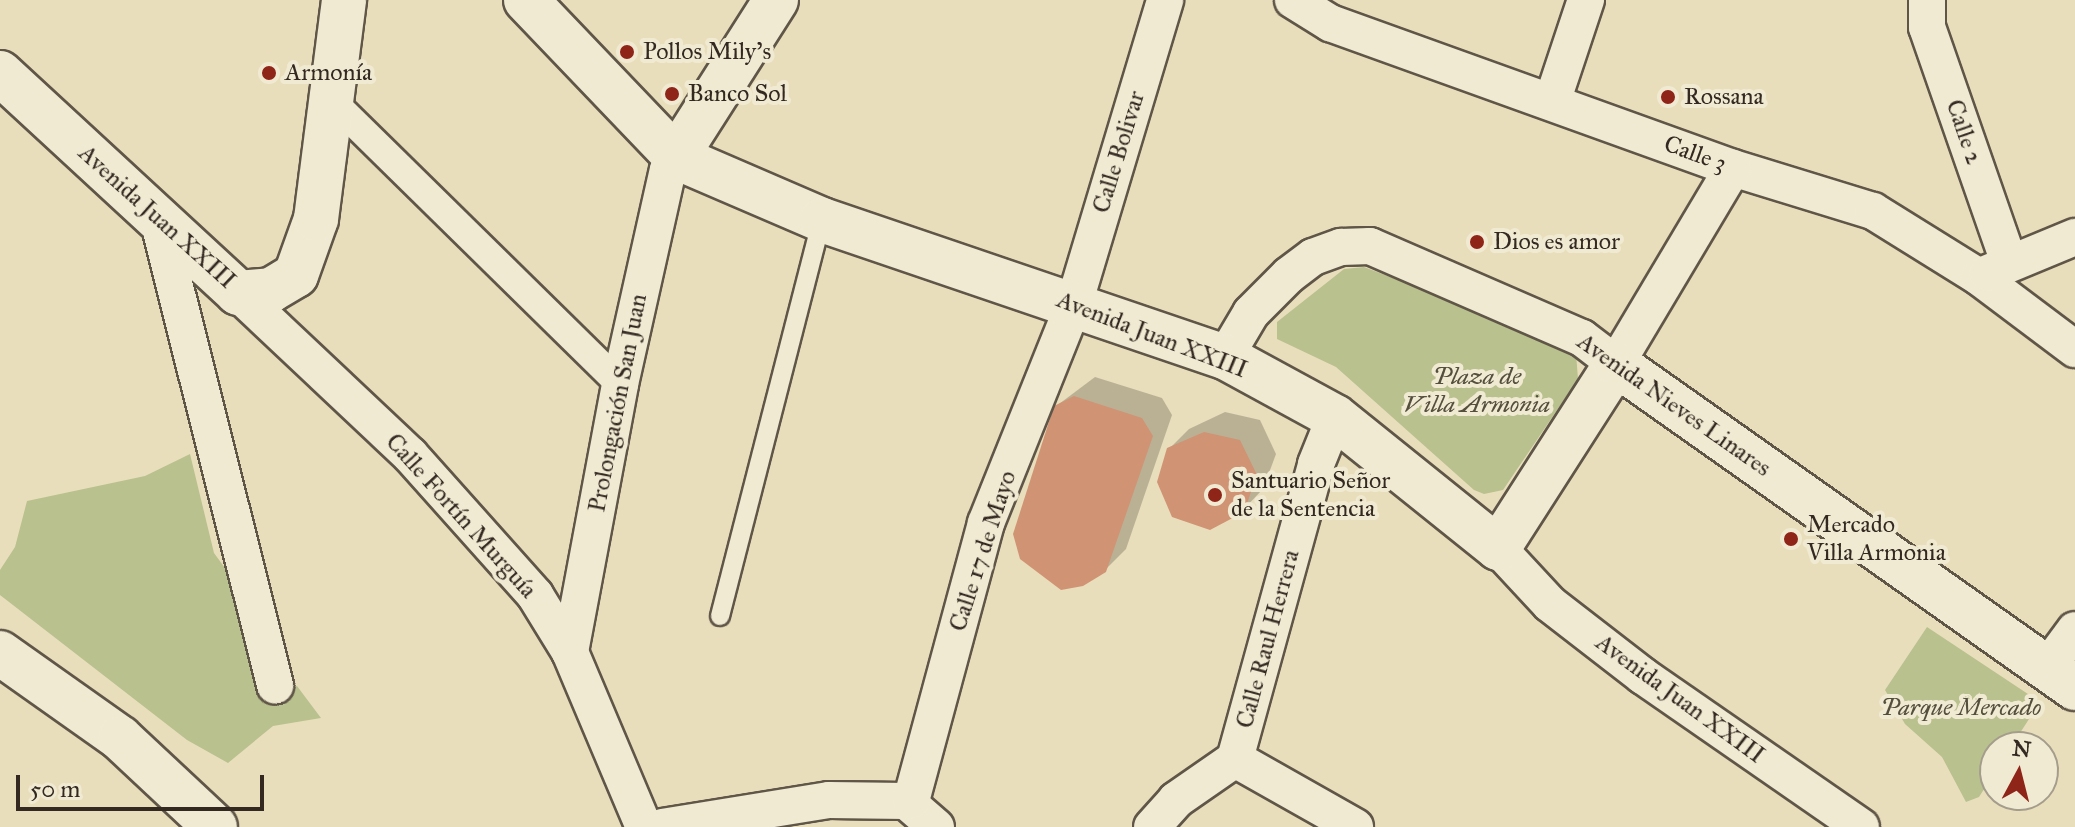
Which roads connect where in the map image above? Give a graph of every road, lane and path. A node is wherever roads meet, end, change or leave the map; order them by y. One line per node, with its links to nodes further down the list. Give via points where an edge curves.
1 (344, 0): 9 (main road, Avenida Juan XXIII)
2 (526, 0): 11 (main road, Avenida Juan XXIII)
3 (776, 0): 11 (main road)
4 (1165, 0): 18 (street, Calle Bolivar)
5 (1293, 0): 10 (street, Calle 3, via 1330,23)
6 (1586, 0): 10 (street)
7 (1927, 0): 16 (street, Calle 2, via 1927,27)
8 (0, 73): 13 (main road, Avenida Juan XXIII)
9 (329, 98): 17 (main road, Avenida Juan XXIII, via 316,219 296,275 271,290); 22 (street)
10 (1552, 102): 12 (street, Calle 3)
11 (676, 157): 14 (main road, Avenida Juan XXIII); 22 (street, Prolongación San Juan, via 668,170)
12 (1733, 168): 16 (street, Calle 3, via 1873,211); 21 (street)
13 (158, 219): 17 (main road, Avenida Juan XXIII); 30 (street)
14 (822, 220): 18 (main road, Avenida Juan XXIII); 25 (lane)
15 (2075, 237): 16 (street)
16 (1994, 270): 19 (street, Calle 3)
17 (238, 293): 27 (street, Calle Fortín Murguía, via 410,455 535,595)
18 (1074, 304): 20 (main road, Avenida Juan XXIII); 32 (street, Calle 17 de Mayo, via 986,523 911,801)
19 (2075, 349)
20 (1225, 357): 21 (street, Avenida Nieves Linares, via 1251,313 1289,275 1313,257 1341,247 1370,246 1582,338); 23 (main road, Avenida Juan XXIII)
21 (1616, 364): 24 (main road); 29 (main road, Avenida Nieves Linares)
22 (620, 384): 27 (street, Prolongación San Juan)
23 (1335, 417): 24 (main road, Avenida Juan XXIII); 31 (street, Calle Raul Herrera, via 1316,464)
24 (1498, 548): 39 (street, Avenida Juan XXIII, via 1550,604 1643,676)
25 (720, 616)
26 (2075, 630): 29 (street)
27 (570, 652): 34 (street, Calle Fortín Murguía)
28 (0, 653): 33 (main road, via 120,738)
29 (2061, 678)
30 (275, 686)
31 (1235, 759): 37 (street, Calle Raul Herrera, via 1176,800); 38 (street)
32 (906, 801): 35 (street, via 829,800); 36 (street)
33 (215, 827)
34 (644, 827)
35 (662, 827)
36 (936, 827)
37 (1152, 827)
38 (1355, 827)
39 (1861, 827)

